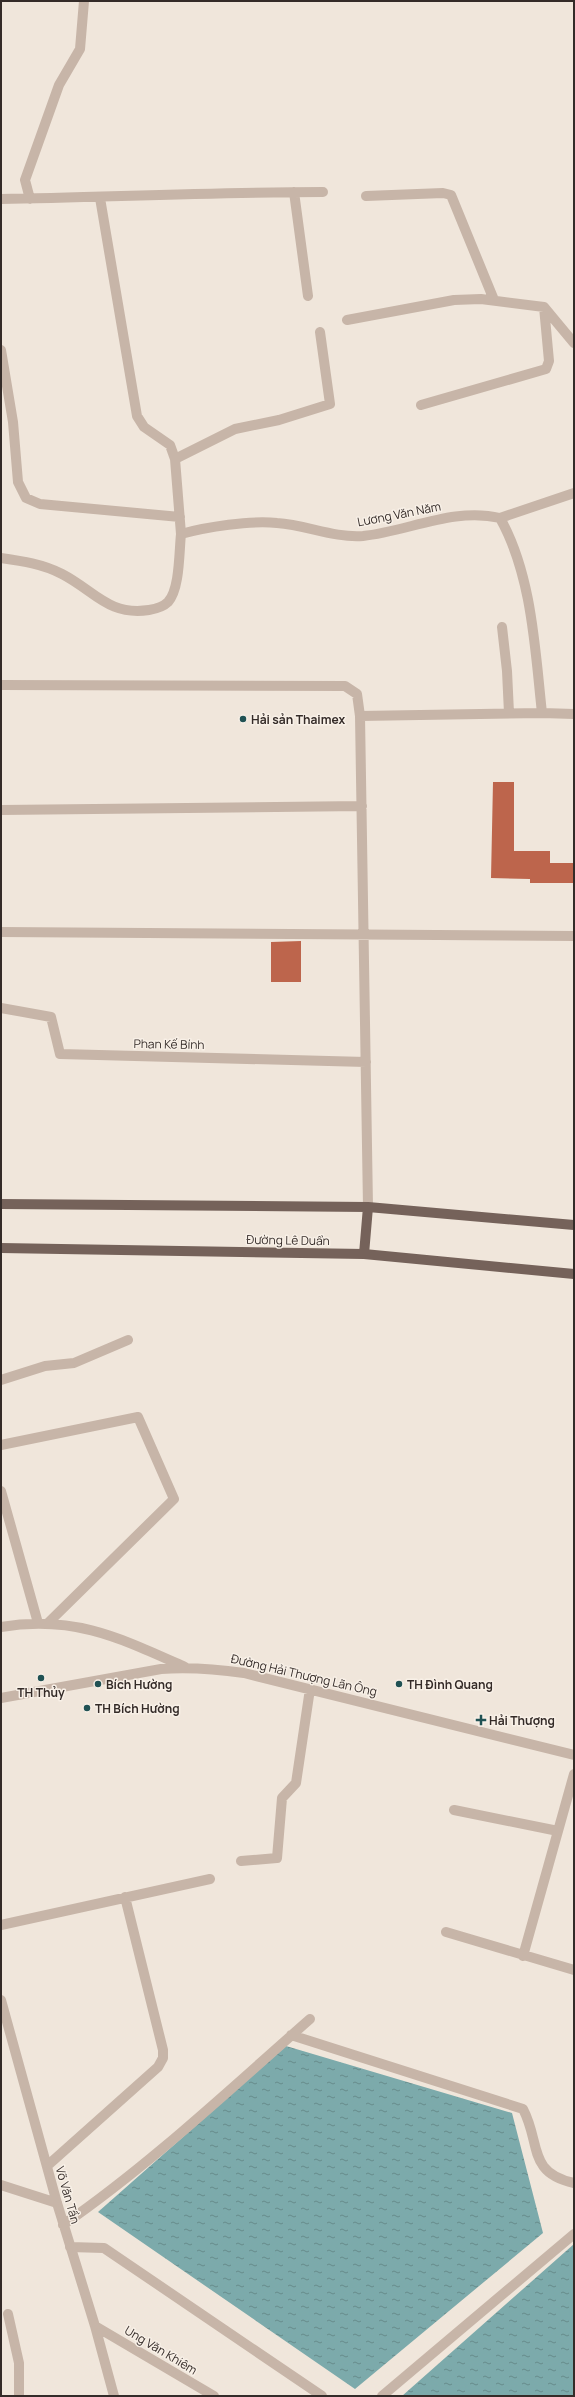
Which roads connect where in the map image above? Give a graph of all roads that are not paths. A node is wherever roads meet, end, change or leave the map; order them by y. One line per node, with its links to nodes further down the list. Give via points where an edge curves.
1 (84, 1): 5 (street, via 80,49 59,85 25,180)
2 (294, 192): 3 (street); 6 (street, via 163,193); 8 (street)
3 (323, 192)
4 (366, 196): 9 (street, via 443,193 451,195)
5 (30, 198): 6 (street); 7 (street)
6 (100, 198): 16 (street, via 137,416 144,427 170,445)
7 (1, 199)
8 (308, 296)
9 (494, 300): 10 (street); 11 (street, via 454,300)
10 (544, 307): 13 (street); 15 (street, via 548,361 546,369)
11 (347, 320)
12 (320, 332): 16 (street, via 330,404 279,420 235,429)
13 (574, 344)
14 (1, 350): 18 (street, via 13,422 18,482 26,498 40,504)
15 (421, 405)
16 (175, 459): 18 (street)
17 (574, 493): 19 (street)
18 (180, 517): 20 (street)
19 (500, 518): 20 (street, Lương Văn Năm, via 483,514 444,518 366,535 344,537 277,522); 25 (street, via 511,538 532,618)
20 (181, 534): 21 (street, via 176,588 168,603 155,609 132,612 117,609 62,574 32,562)
21 (1, 558)
22 (502, 627): 24 (street)
23 (1, 685): 27 (street, via 345,686 357,694)
24 (509, 712): 25 (street); 27 (street)
25 (542, 713): 26 (street)
26 (574, 714)
27 (360, 716): 28 (street)
28 (362, 806): 29 (street); 31 (street)
29 (1, 810)
30 (1, 932): 31 (street)
31 (364, 934): 32 (street); 34 (street)
32 (574, 936)
33 (1, 1008): 34 (street, Phan Kế Bính, via 52,1017 60,1054)
34 (366, 1062): 36 (street)
35 (1, 1204): 36 (main road)
36 (368, 1207): 37 (main road); 39 (main road)
37 (574, 1225)
38 (1, 1248): 39 (main road, Đường Lê Duẩn)
39 (364, 1254): 40 (main road, Đường Lê Duẩn)
40 (574, 1274)
41 (128, 1340): 42 (street, via 74,1362 44,1366)
42 (1, 1380)
43 (1, 1445): 45 (street, via 138,1417 174,1499)
44 (1, 1491): 45 (street)
45 (43, 1623): 46 (street); 47 (street, via 92,1629 132,1643)
46 (1, 1627)
47 (185, 1667): 48 (street, Đường Hải Thượng Lãn Ông, via 244,1673); 49 (street, Đường Hải Thượng Lãn Ông, via 121,1675)
48 (310, 1689): 50 (street, Đường Hải Thượng Lãn Ông); 54 (street, via 296,1783 282,1798 277,1858)
49 (1, 1698)
50 (574, 1755)
51 (574, 1774): 53 (street)
52 (454, 1810): 53 (street)
53 (558, 1831): 59 (street)
54 (241, 1861)
55 (210, 1879): 56 (street)
56 (124, 1897): 57 (street); 64 (street, via 163,2058 148,2076)
57 (1, 1925)
58 (446, 1932): 59 (street)
59 (523, 1956): 60 (street)
60 (574, 1970)
61 (1, 2000): 64 (street, Võ Văn Tần)
62 (310, 2019): 63 (street)
63 (291, 2035): 65 (street, via 523,2109 529,2119 542,2167 561,2180); 68 (street, via 148,2162)
64 (47, 2166): 67 (street, Võ Văn Tần)
65 (574, 2181)
66 (1, 2185): 67 (street)
67 (57, 2203): 68 (street, Võ Văn Tần)
68 (63, 2225): 70 (street, Võ Văn Tần)
69 (574, 2234): 77 (street)
70 (70, 2247): 72 (street, Võ Văn Tần); 76 (street, via 104,2248)
71 (8, 2314): 73 (street, via 18,2357)
72 (96, 2326): 74 (street, Võ Văn Tần); 75 (street, Ung Văn Khiêm)
73 (19, 2396)
74 (114, 2396)
75 (214, 2396)
76 (322, 2396)
77 (382, 2396)

